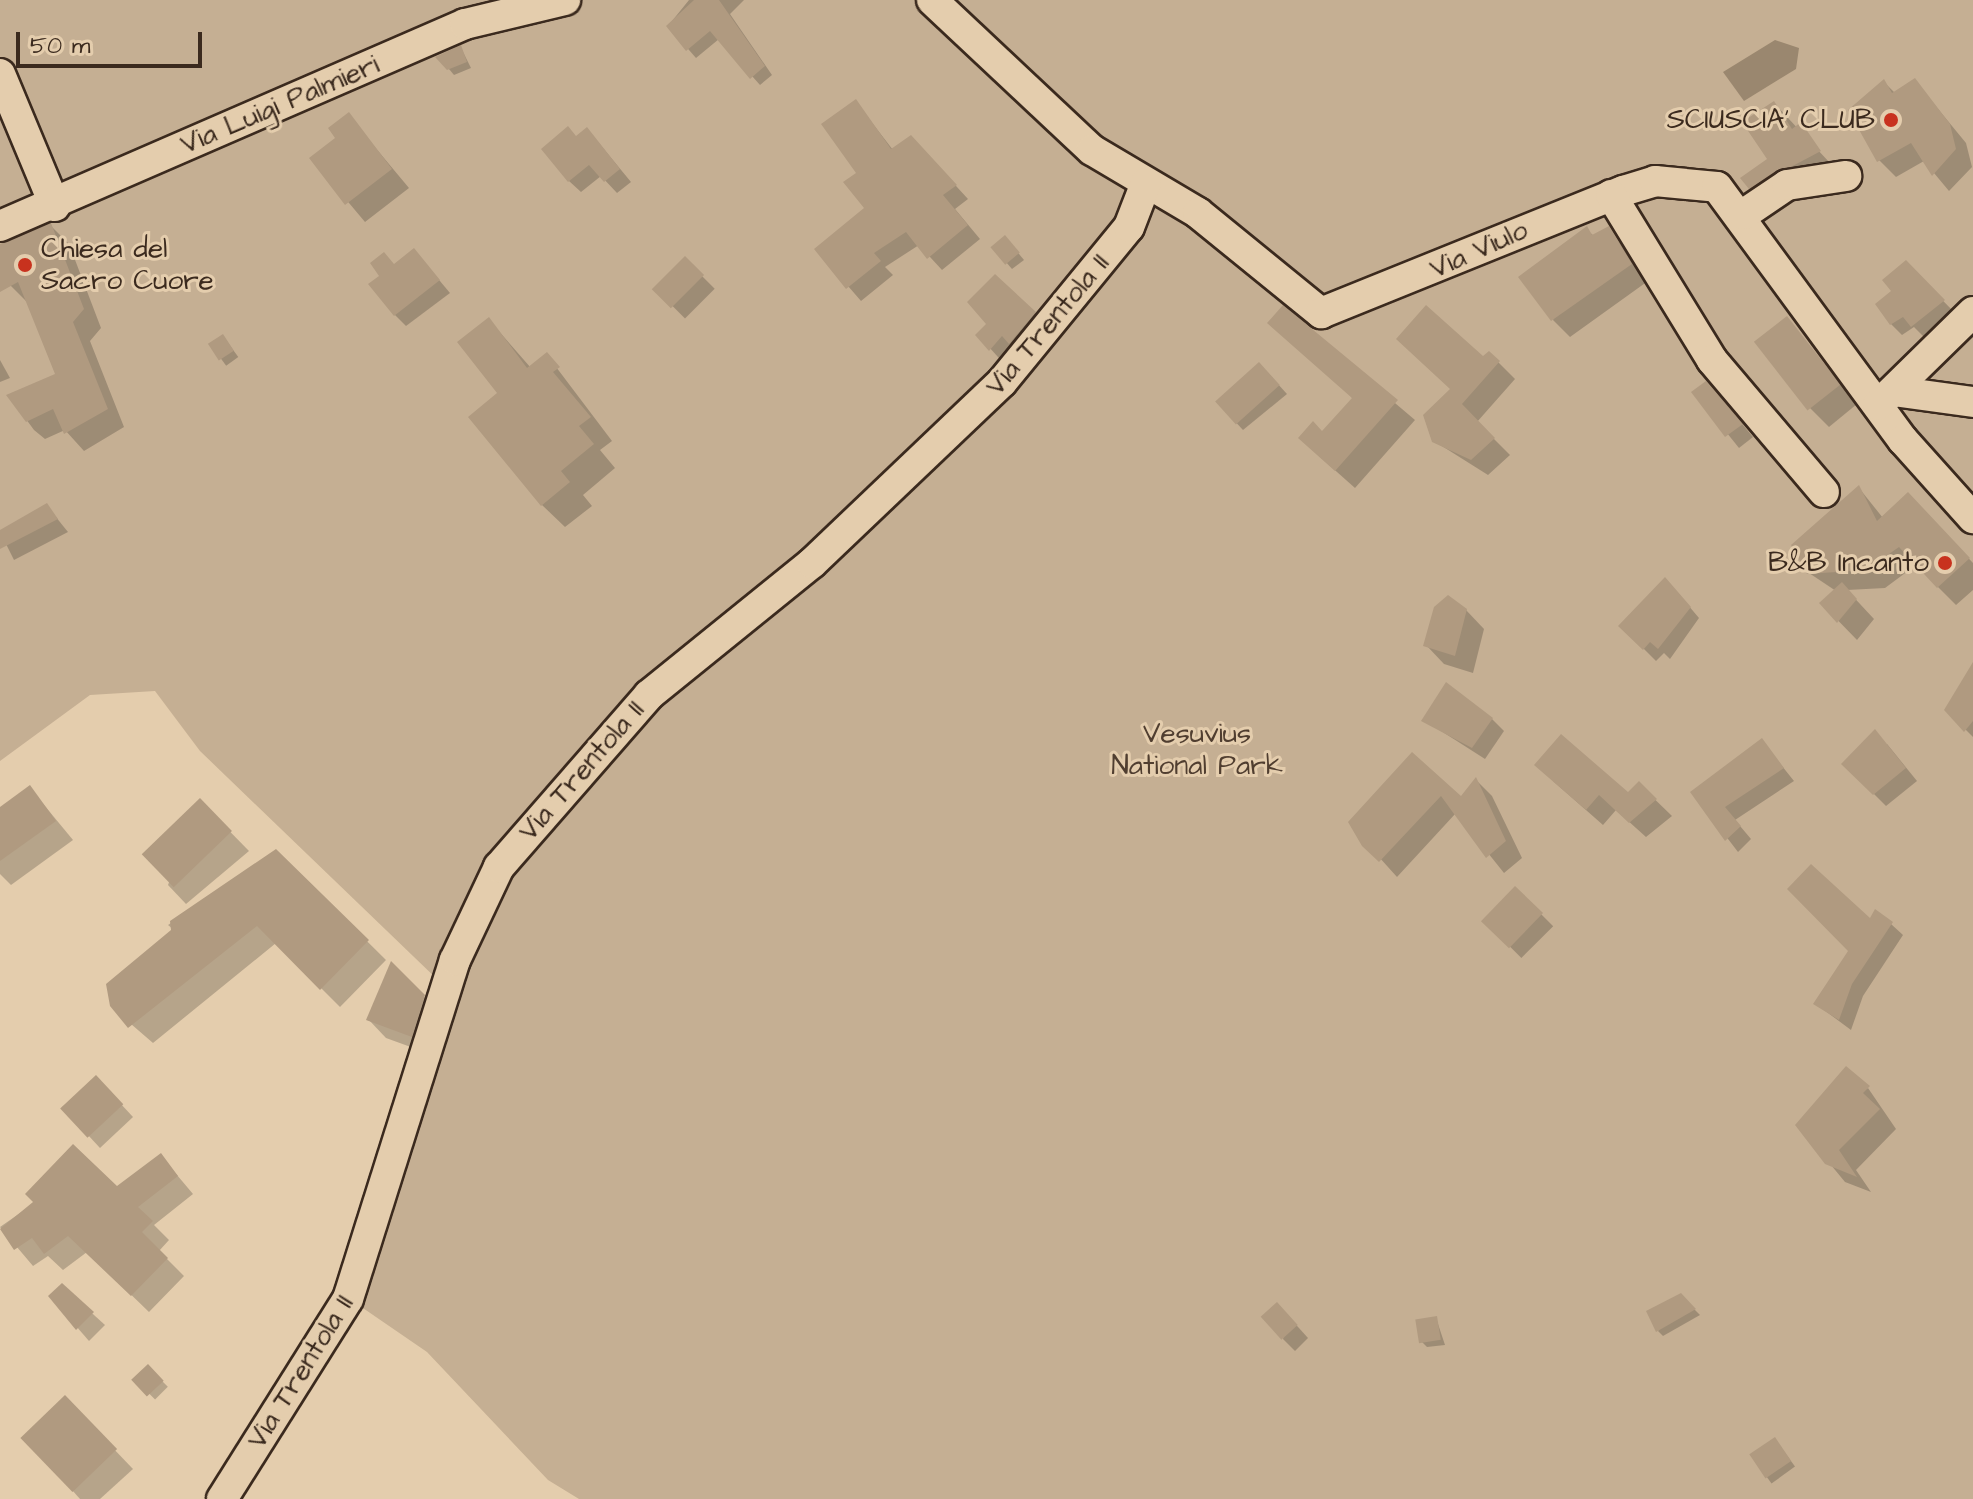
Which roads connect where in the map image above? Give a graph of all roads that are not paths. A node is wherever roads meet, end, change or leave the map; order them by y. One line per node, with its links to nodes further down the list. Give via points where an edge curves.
1 (565, 0): 7 (street, Via Luigi Palmieri, via 465,24)
2 (932, 0): 5 (street, Via Viulo, via 1034,102)
3 (0, 74): 7 (street)
4 (1846, 176): 8 (street, via 1787,185)
5 (1146, 183): 6 (street, Via Viulo, via 1198,213 1321,313); 15 (street, Via Trentola II, via 1129,227 1002,382 812,563 649,695 499,867 455,960 348,1299)
6 (1611, 195): 8 (street, Via Viulo, via 1691,180 1717,187); 13 (street, via 1712,360)
7 (55, 206): 9 (street, Via Luigi Palmieri)
8 (1744, 214): 11 (street, Via Viulo)
9 (0, 226)
10 (1973, 312): 11 (street)
11 (1885, 398): 12 (street); 14 (street, Via Viulo)
12 (1973, 402)
13 (1824, 492)
14 (1973, 518)
15 (222, 1499)

